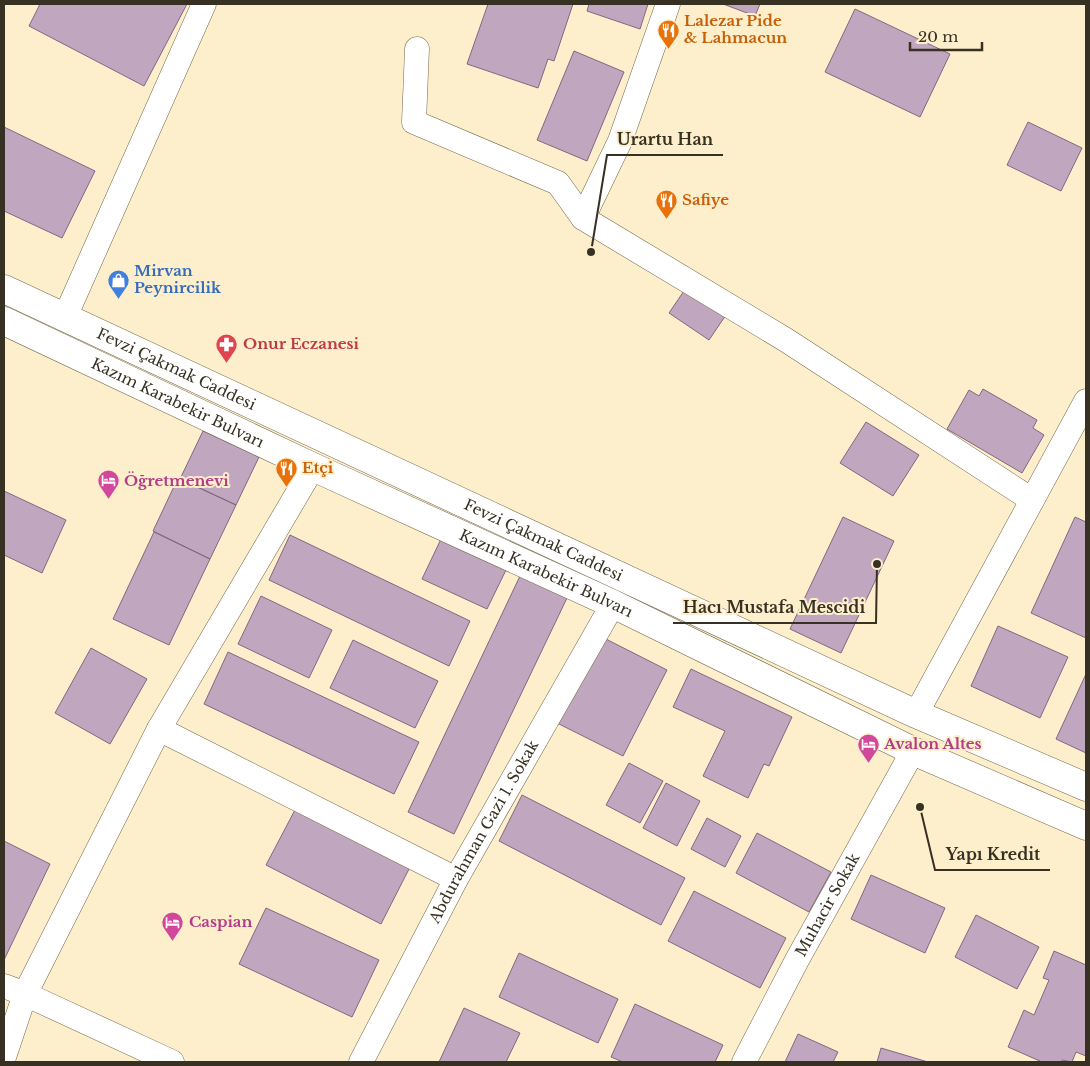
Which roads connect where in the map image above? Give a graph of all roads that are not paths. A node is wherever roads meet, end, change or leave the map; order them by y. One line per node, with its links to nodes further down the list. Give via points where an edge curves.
1 (204, 4): 6 (street)
2 (668, 4): 4 (street, via 620,141)
3 (417, 49): 4 (street, via 414,122 558,183)
4 (583, 218): 10 (street, via 786,340)
5 (4, 289): 6 (main road, Fevzi Çakmak Caddesi)
6 (65, 317): 12 (main road, Fevzi Çakmak Caddesi)
7 (4, 321): 9 (main road, Kazım Karabekir Bulvarı)
8 (1086, 401): 10 (street)
9 (313, 467): 11 (main road, Kazım Karabekir Bulvarı); 13 (street)
10 (1032, 500): 12 (street)
11 (613, 604): 14 (main road, Kazım Karabekir Bulvarı); 17 (street, Abdurahman Gazi 1. Sokak)
12 (916, 714): 15 (main road, Fevzi Çakmak Caddesi)
13 (159, 729): 17 (street); 18 (street)
14 (913, 751): 16 (main road, Kazım Karabekir Bulvarı); 22 (street, Muhacir Sokak)
15 (1086, 787)
16 (1086, 826)
17 (456, 879): 21 (street, Abdurahman Gazi 1. Sokak)
18 (14, 990): 19 (street); 20 (street)
19 (4, 1057)
20 (172, 1062)
21 (361, 1062)
22 (744, 1062)

